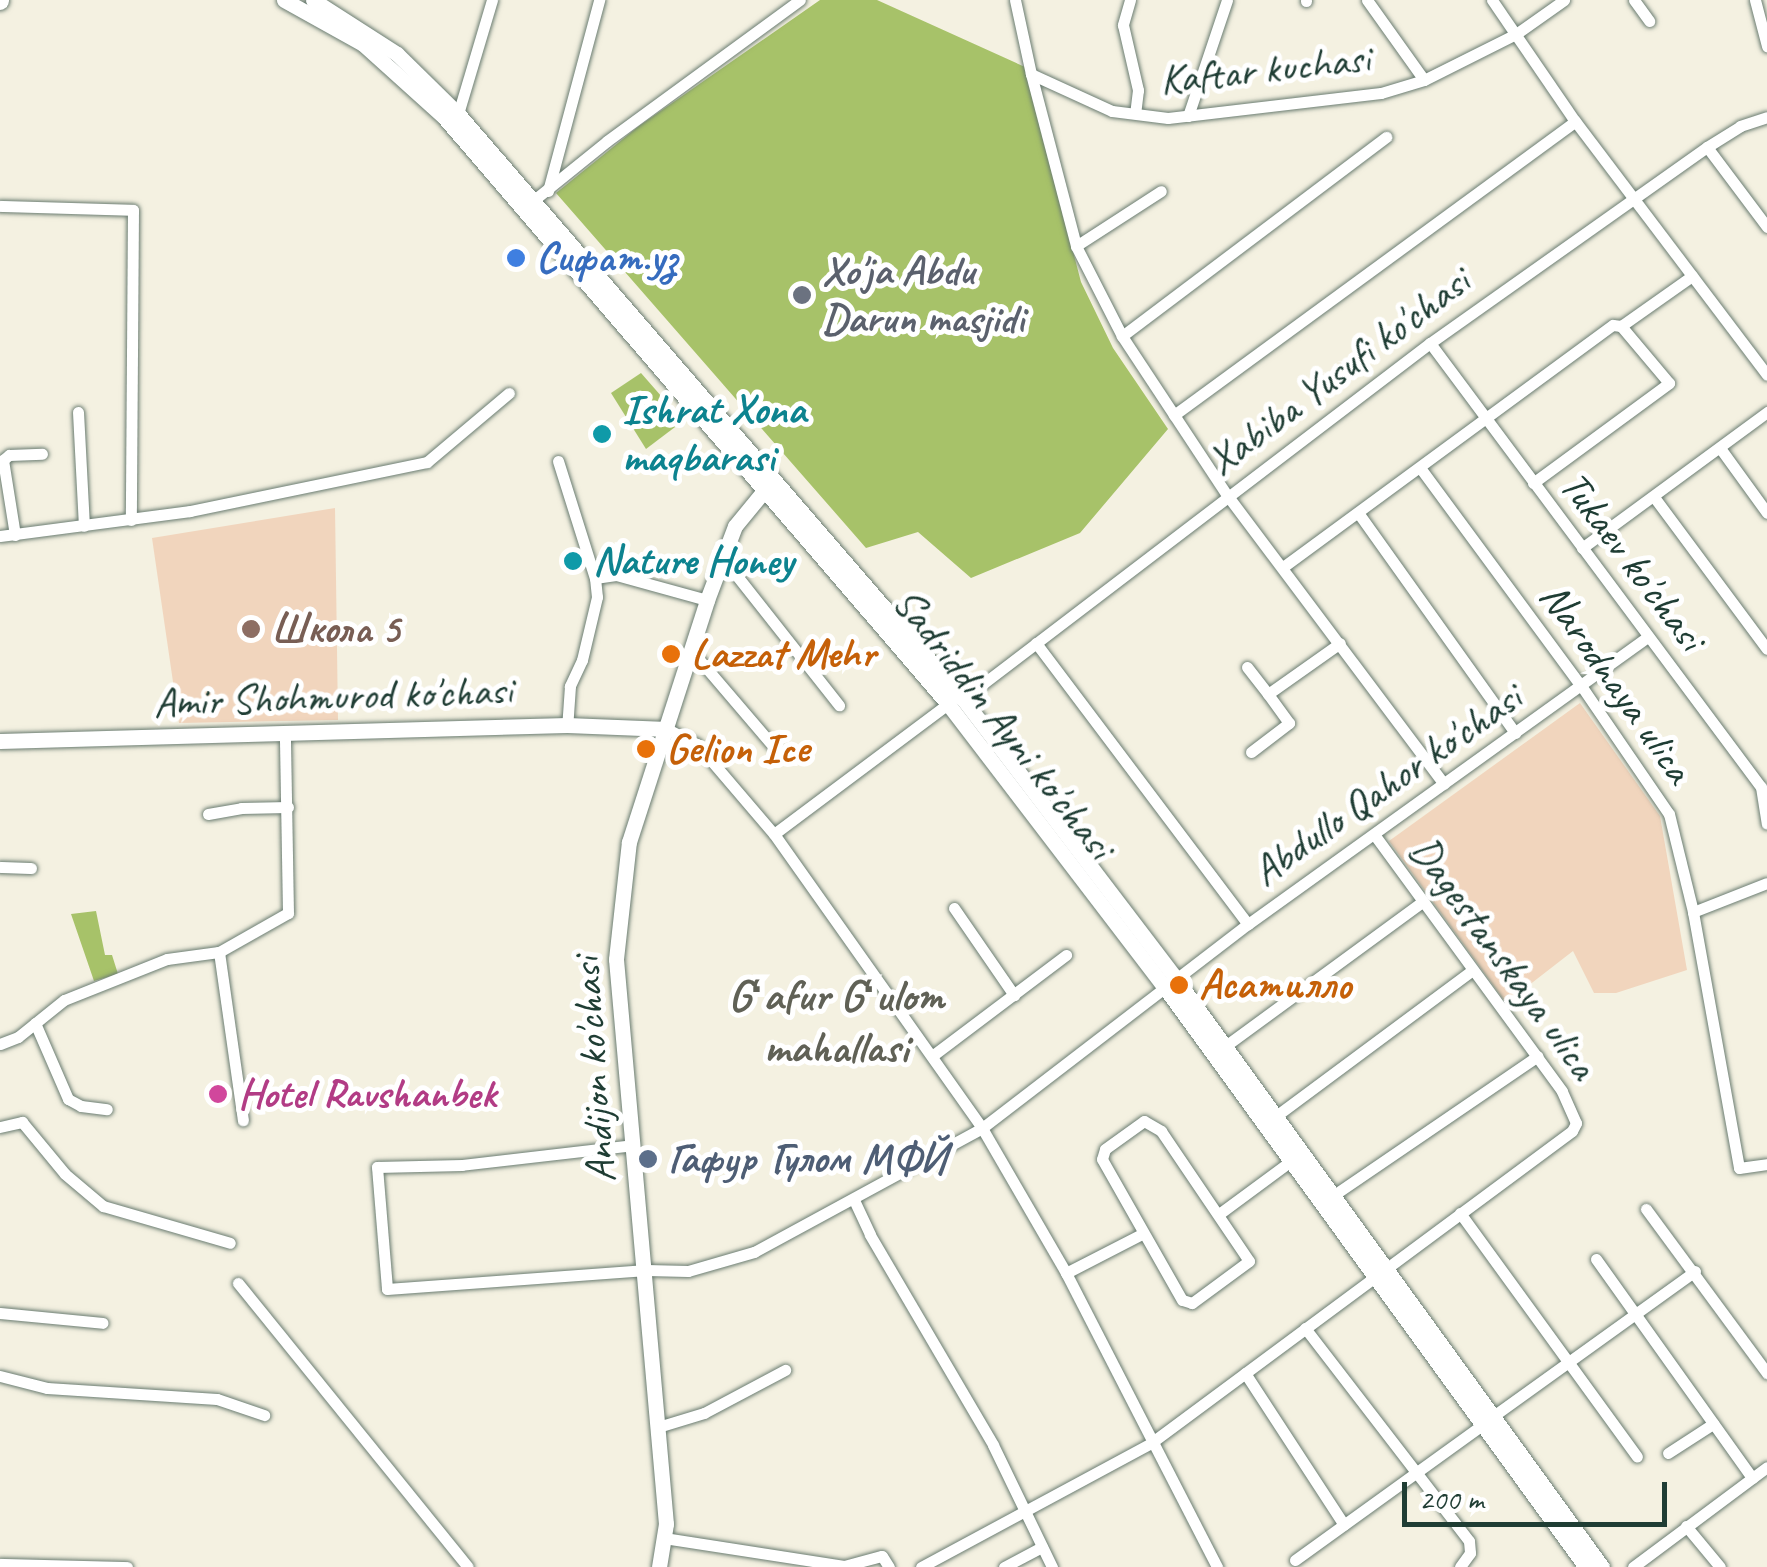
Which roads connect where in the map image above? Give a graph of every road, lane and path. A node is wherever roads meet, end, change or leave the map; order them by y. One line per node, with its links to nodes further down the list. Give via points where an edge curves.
1 (284, 0): 31 (main road, Sadriddin Ayni ko'chasi, via 363,44 406,78)
2 (313, 0): 14 (main road, Sadriddin Ayni ko'chasi)
3 (492, 0): 21 (street)
4 (599, 0): 28 (street)
5 (800, 0): 28 (street)
6 (1015, 0): 18 (street)
7 (1130, 0): 20 (street, via 1123,26 1138,90)
8 (1226, 0): 22 (street)
9 (1367, 0): 19 (street)
10 (1492, 0): 16 (street)
11 (1564, 0): 16 (street, Kaftar kuchasi)
12 (1634, 0): 15 (street)
13 (1755, 0): 17 (street)
14 (334, 5): 21 (main road, Sadriddin Ayni ko'chasi)
15 (1649, 21)
16 (1516, 34): 19 (street, Kaftar kuchasi); 24 (street)
17 (1767, 46)
18 (1031, 74): 20 (street, Kaftar kuchasi, via 1089,104); 33 (street)
19 (1424, 80): 22 (street, Kaftar kuchasi, via 1381,93)
20 (1135, 113): 22 (street, Kaftar kuchasi)
21 (458, 114): 31 (main road, Sadriddin Ayni ko'chasi)
22 (1188, 116)
23 (1767, 117): 26 (street, Xabiba Yusufi ko'chasi)
24 (1575, 121): 29 (street); 42 (street)
25 (1386, 137): 36 (street)
26 (1707, 147): 29 (street, Xabiba Yusufi ko'chasi); 32 (street)
27 (1161, 190): 33 (street)
28 (548, 191): 31 (street)
29 (1634, 197): 34 (street); 37 (street, Xabiba Yusufi ko'chasi)
30 (0, 206): 54 (street, via 133,210)
31 (527, 206): 48 (main road, Sadriddin Ayni ko'chasi)
32 (1767, 226)
33 (1076, 246): 36 (street)
34 (1692, 276): 35 (street); 38 (street)
35 (1621, 326): 43 (street, via 1613,325); 49 (street, via 1669,383)
36 (1122, 336): 42 (street)
37 (1430, 343): 43 (street, Tukaev ko'chasi); 50 (street, Xabiba Yusufi ko'chasi)
38 (1767, 375)
39 (509, 393): 54 (street, via 426,462)
40 (78, 412): 55 (street)
41 (1767, 412): 44 (street)
42 (1174, 415): 50 (street)
43 (1485, 419): 47 (street); 49 (street, Tukaev ko'chasi)
44 (1720, 448): 51 (street); 52 (street)
45 (42, 454): 56 (street, via 3,460)
46 (558, 461): 61 (street)
47 (1421, 469): 53 (street); 69 (street, Narodnaya ulica)
48 (770, 483): 59 (main road, Andijon ko'chasi, via 735,526); 71 (main road, Sadriddin Ayni ko'chasi)
49 (1533, 484): 58 (street, Tukaev ko'chasi)
50 (1228, 495): 60 (street); 64 (street, Xabiba Yusufi ko'chasi)
51 (1654, 496): 58 (street); 66 (street)
52 (1767, 513)
53 (1359, 514): 60 (street); 76 (street)
54 (131, 520): 55 (street)
55 (84, 526): 56 (street)
56 (14, 534): 57 (street)
57 (0, 536)
58 (1582, 548): 63 (street, Tukaev ko'chasi)
59 (722, 557): 62 (main road, Andijon ko'chasi); 72 (street)
60 (1282, 567): 65 (street)
61 (595, 578): 62 (street, via 616,575); 73 (street, via 594,616 570,686)
62 (708, 600): 67 (main road, Andijon ko'chasi)
63 (1648, 637): 69 (street, Abdullo Qahor ko'chasi); 83 (street, Tukaev ko'chasi, via 1761,787)
64 (1036, 644): 71 (street, Xabiba Yusufi ko'chasi); 92 (street)
65 (1340, 644): 70 (street); 80 (street)
66 (1767, 649)
67 (691, 650): 74 (main road, Andijon ko'chasi); 79 (street)
68 (1247, 667): 70 (street)
69 (1582, 687): 76 (street, Abdullo Qahor ko'chasi); 91 (street, Narodnaya ulica, via 1669,814)
70 (1268, 694): 78 (street, via 1288,723)
71 (956, 701): 84 (street, Xabiba Yusufi ko'chasi); 96 (main road, Sadriddin Ayni ko'chasi)
72 (839, 706)
73 (566, 726): 74 (main road, Amir Shohmurod ko'chasi); 75 (main road, Amir Shohmurod ko'chasi)
74 (667, 729): 84 (street, via 697,744); 108 (main road, Andijon ko'chasi, via 630,842 616,959)
75 (285, 733): 77 (main road, Amir Shohmurod ko'chasi); 81 (street)
76 (1515, 734): 80 (street, Abdullo Qahor ko'chasi)
77 (0, 741)
78 (1251, 752)
79 (780, 753)
80 (1444, 784): 85 (street, Abdullo Qahor ko'chasi)
81 (288, 807): 82 (street); 93 (street, via 288,914)
82 (208, 814)
83 (1767, 824)
84 (774, 834): 101 (street)
85 (1374, 834): 89 (street, Dagestanskaya ulica); 92 (street, Abdullo Qahor ko'chasi)
86 (0, 867): 87 (street)
87 (31, 868)
88 (1767, 883): 91 (street)
89 (1422, 902): 95 (street, Dagestanskaya ulica); 100 (street)
90 (954, 908): 97 (street)
91 (1692, 912): 110 (street, Narodnaya ulica, via 1738,1168)
92 (1248, 924): 96 (street, Abdullo Qahor ko'chasi)
93 (220, 952): 98 (street, via 167,960 64,1000); 105 (street)
94 (1066, 955): 97 (street)
95 (1471, 970): 102 (street, Dagestanskaya ulica); 104 (street)
96 (1171, 984): 100 (main road, Sadriddin Ayni ko'chasi); 107 (street, Abdullo Qahor ko'chasi); 109 (main road, Sadriddin Ayni ko'chasi)
97 (1014, 995): 101 (street)
98 (35, 1023): 99 (street); 103 (street, via 68,1099)
99 (0, 1044)
100 (1224, 1047): 104 (main road, Sadriddin Ayni ko'chasi)
101 (932, 1056): 107 (street)
102 (1538, 1056): 111 (street); 114 (street, Dagestanskaya ulica, via 1562,1091 1576,1123 1572,1132)
103 (107, 1109)
104 (1276, 1116): 111 (main road, Sadriddin Ayni ko'chasi)
105 (243, 1120)
106 (0, 1127): 117 (street, via 22,1122 65,1174 103,1206)
107 (982, 1128): 112 (street, Abdullo Qahor ko'chasi); 121 (street)
108 (634, 1145): 119 (main road, Andijon ko'chasi); 119 (street, Abdullo Qahor ko'chasi, via 462,1165 377,1167 387,1289)
109 (1291, 1161): 115 (street); 122 (main road, Sadriddin Ayni ko'chasi)
110 (1767, 1164)
111 (1331, 1197): 122 (main road, Sadriddin Ayni ko'chasi)
112 (854, 1200): 119 (street, Abdullo Qahor ko'chasi, via 754,1252 688,1271); 143 (street)
113 (1646, 1209): 120 (street)
114 (1460, 1213): 122 (street); 128 (street)
115 (1219, 1214): 116 (street, via 1247,1266 1192,1303 1182,1300); 116 (street, via 1161,1131 1144,1121 1105,1149 1102,1159)
116 (1142, 1234): 121 (street)
117 (230, 1244)
118 (1596, 1259): 125 (street)
119 (646, 1270): 136 (main road, Andijon ko'chasi)
120 (1695, 1272): 125 (street); 131 (street)
121 (1066, 1273): 137 (street)
122 (1379, 1274): 127 (street); 134 (main road, Sadriddin Ayni ko'chasi)
123 (238, 1283): 151 (street)
124 (0, 1314): 126 (street)
125 (1638, 1314): 128 (street); 135 (street)
126 (103, 1323)
127 (1306, 1328): 130 (street); 141 (street)
128 (1570, 1364): 134 (street); 139 (street)
129 (785, 1370): 136 (street, via 704,1413)
130 (1245, 1373): 137 (street); 144 (street)
131 (1767, 1373)
132 (0, 1376): 133 (street, via 47,1388 217,1399)
133 (264, 1415)
134 (1486, 1421): 141 (street); 159 (main road, Sadriddin Ayni ko'chasi); 160 (main road, Sadriddin Ayni ko'chasi)
135 (1713, 1424): 138 (street); 142 (street)
136 (658, 1427): 146 (main road, Andijon ko'chasi)
137 (1151, 1443): 143 (street); 157 (street)
138 (1668, 1454)
139 (1637, 1457)
140 (1767, 1467): 142 (street)
141 (1415, 1473): 144 (street); 158 (street, via 1469,1541)
142 (1752, 1478): 145 (street)
143 (1025, 1509): 147 (street); 154 (street)
144 (1344, 1525): 148 (street)
145 (1686, 1526): 161 (street); 162 (street)
146 (664, 1538): 152 (main road, Andijon ko'chasi); 153 (street, via 844,1566 882,1556)
147 (1042, 1547): 155 (street); 156 (street)
148 (1295, 1560)
149 (0, 1564): 150 (street)
150 (127, 1567)
151 (468, 1567)
152 (659, 1567)
153 (889, 1567)
154 (921, 1567)
155 (1004, 1567)
156 (1052, 1567)
157 (1218, 1567)
158 (1460, 1567)
159 (1586, 1567)
160 (1602, 1567)
161 (1633, 1567)
162 (1720, 1567)

